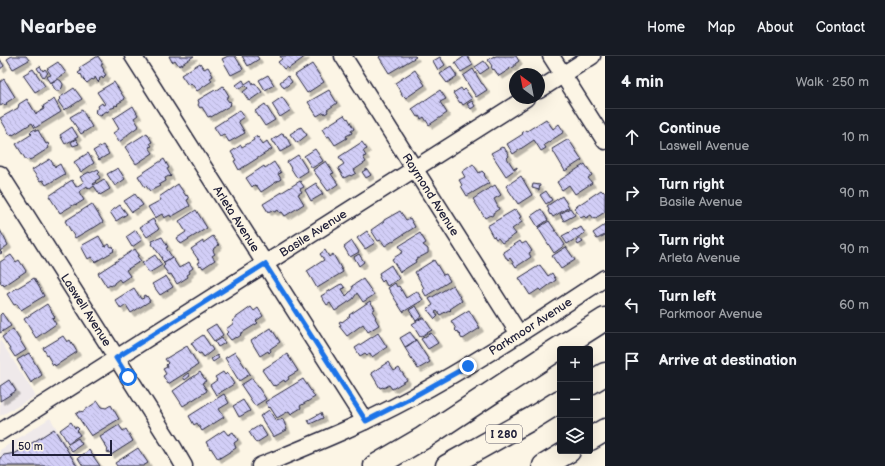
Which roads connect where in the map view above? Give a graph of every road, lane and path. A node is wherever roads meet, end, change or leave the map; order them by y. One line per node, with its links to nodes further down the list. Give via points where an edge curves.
1 (133, 56): 11 (street, Arleta Avenue)
2 (343, 56): 9 (street, Raymond Avenue)
3 (551, 56): 5 (street)
4 (592, 56): 5 (street)
5 (563, 75): 6 (street); 8 (street)
6 (545, 86)
7 (517, 104): 9 (street, Basile Avenue)
8 (605, 141)
9 (414, 169): 11 (street, Basile Avenue); 14 (street, Raymond Avenue)
10 (0, 174): 15 (street, Laswell Avenue)
11 (265, 264): 15 (street, Basile Avenue); 19 (street, Arleta Avenue)
12 (605, 278): 14 (street, Parkmoor Avenue)
13 (605, 319): 26 (highway, via 423,438)
14 (519, 334): 19 (street, Parkmoor Avenue, via 468,366)
15 (116, 358): 21 (street, Basile Avenue); 24 (street, Laswell Avenue)
16 (605, 374): 17 (highway)
17 (592, 382)
18 (557, 403): 27 (highway, I 280)
19 (366, 421): 25 (street, Parkmoor Avenue)
20 (605, 430): 22 (highway)
21 (0, 432)
22 (593, 436)
23 (564, 454): 28 (highway)
24 (184, 466)
25 (260, 466)
26 (375, 466)
27 (447, 466)
28 (544, 466)

